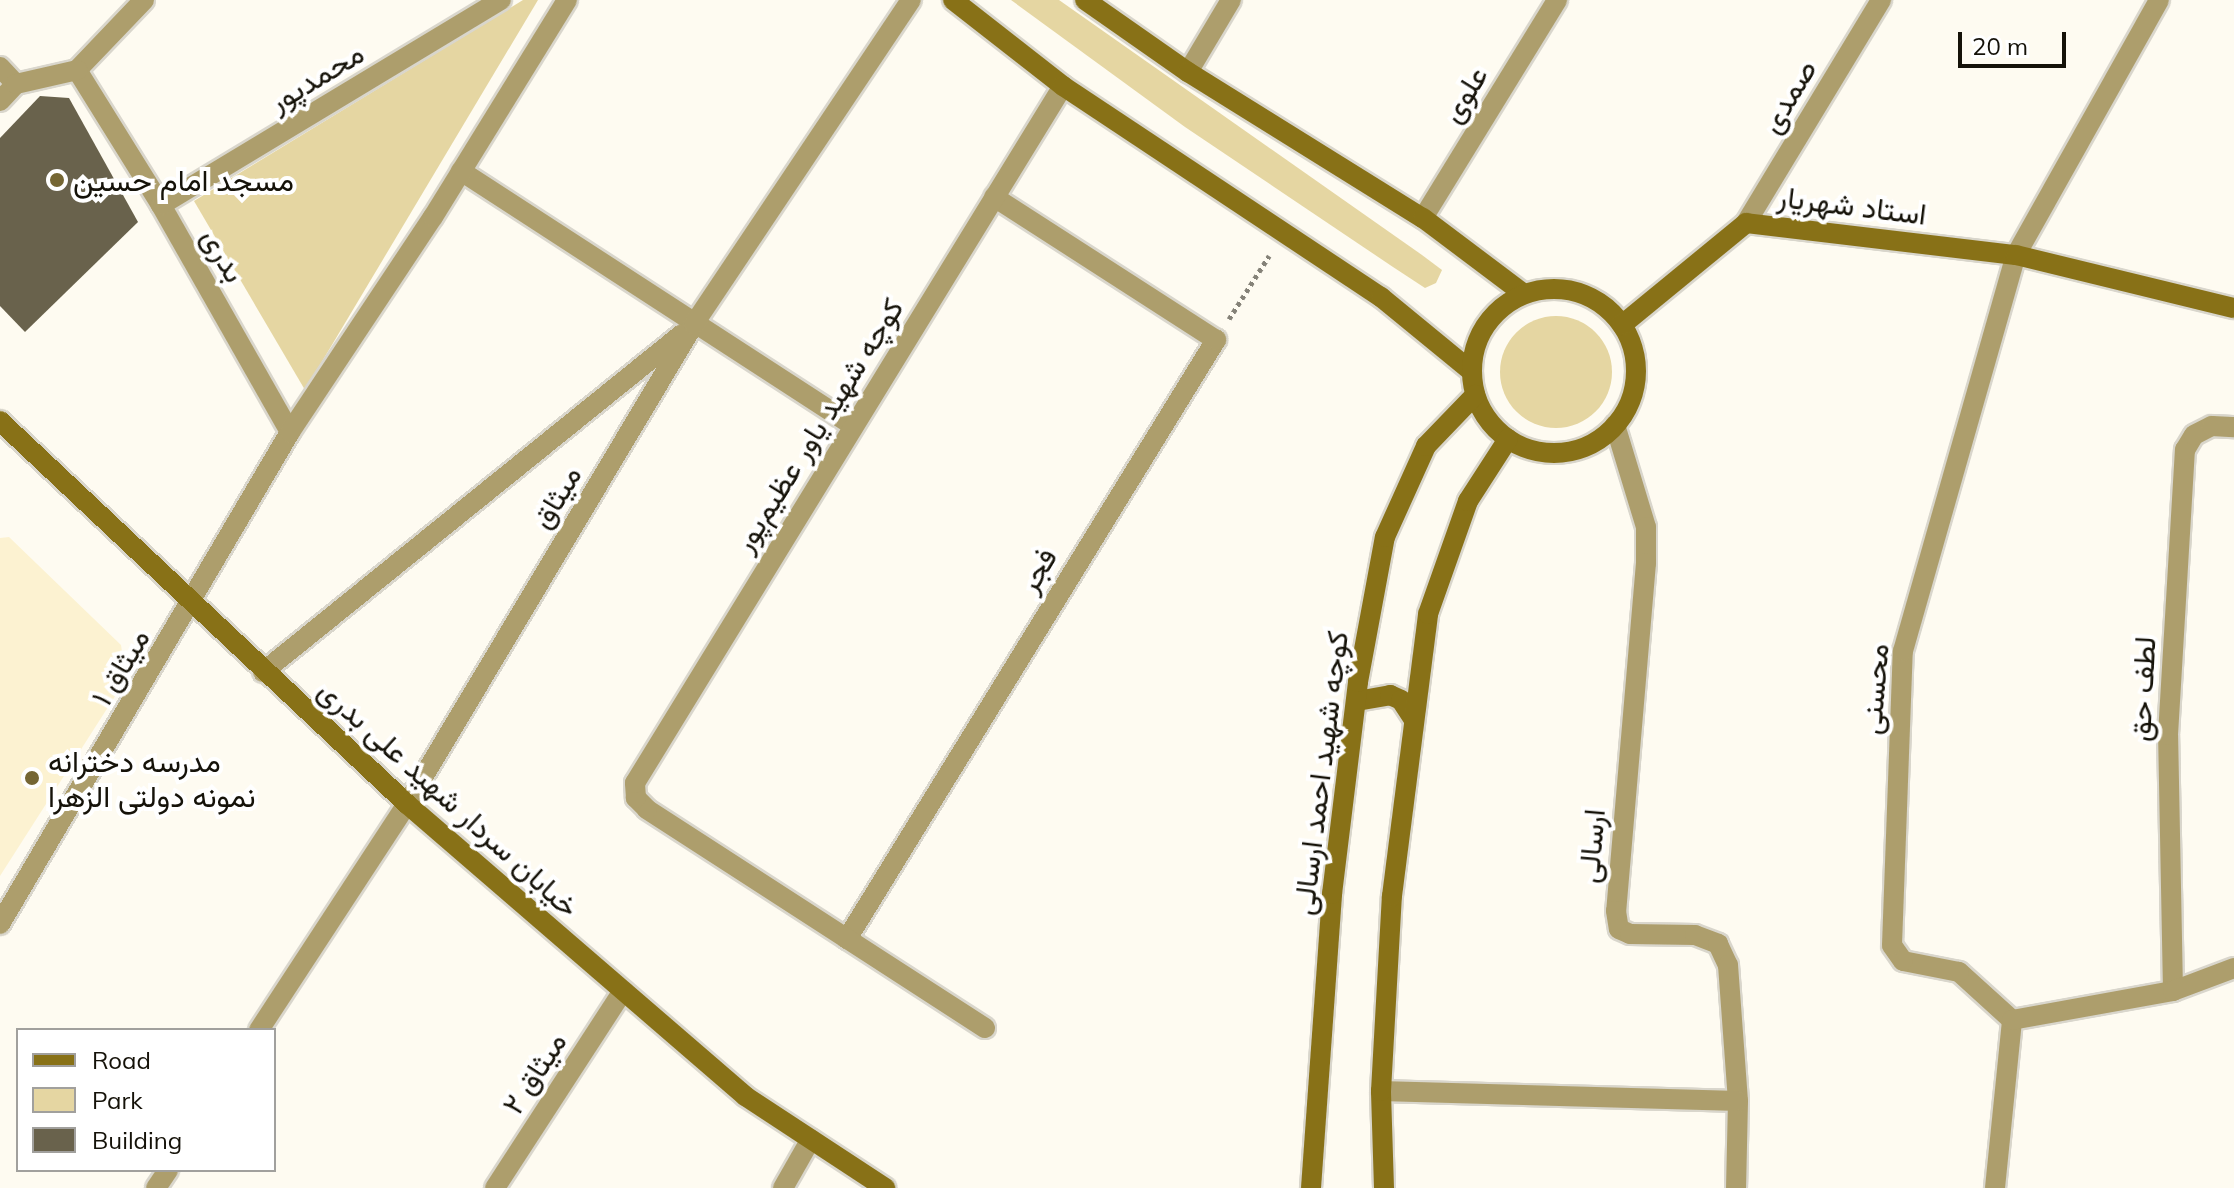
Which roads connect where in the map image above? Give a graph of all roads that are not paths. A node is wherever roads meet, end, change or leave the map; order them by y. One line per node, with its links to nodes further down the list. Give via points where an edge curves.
1 (144, 0): 12 (street)
2 (501, 0): 19 (street, محمدپور)
3 (567, 0): 17 (street)
4 (911, 0): 25 (street, میثاق)
5 (953, 0): 15 (street)
6 (1085, 0): 13 (street)
7 (1231, 0): 13 (street)
8 (1557, 0): 20 (street, علوی)
9 (1881, 0): 21 (street, صمدی)
10 (2159, 0): 22 (street)
11 (0, 67): 14 (street)
12 (77, 70): 14 (street); 19 (street, بدری)
13 (1188, 72): 20 (street)
14 (16, 84): 16 (street)
15 (1063, 86): 18 (street, کوچه شهید یاور عظیم‌پور); 27 (street, via 1381,297)
16 (0, 101)
17 (461, 171): 25 (street); 33 (street)
18 (994, 197): 30 (street, کوچه شهید یاور عظیم‌پور); 41 (street, فجر, via 1216,340)
19 (161, 205): 33 (street, بدری)
20 (1423, 218): 23 (street)
21 (1746, 223): 22 (street, استاد شهریار); 26 (street, استاد شهریار)
22 (2016, 255): 24 (street, استاد شهریار); 45 (street, محسنی, via 1903,651 1892,945 1903,961 1959,972)
23 (1524, 294): 26 (street, via 1551,289 1578,293 1603,305); 27 (street, via 1485,325)
24 (2234, 308)
25 (694, 324): 30 (street); 36 (street); 39 (street, میثاق)
26 (1622, 325): 31 (street, via 1633,349 1636,376 1630,403)
27 (1471, 371): 28 (street)
28 (1475, 395): 34 (street, via 1487,420); 37 (street, کوچه شهید احمد ارسالی, via 1426,446 1385,537)
29 (0, 421): 35 (street, خیابان سردار شهید علی بدری)
30 (852, 425): 41 (street, کوچه شهید یاور عظیم‌پور, via 635,783 636,798)
31 (1615, 425): 34 (street, via 1576,450 1529,449); 49 (street, ارسالی, via 1646,527 1616,911 1619,929 1630,934 1695,935 1718,944 1728,965)
32 (2234, 427): 44 (street, لطف حق, via 2212,426 2194,435 2185,450 2168,735)
33 (290, 432): 35 (street)
34 (1508, 439): 38 (street, via 1468,501 1446,551 1428,614)
35 (192, 605): 36 (street, خیابان سردار شهید علی بدری); 40 (street, میثاق ۱)
36 (263, 672): 39 (street, خیابان سردار شهید علی بدری)
37 (1357, 701): 38 (street, via 1390,695); 54 (street, کوچه شهید احمد ارسالی, via 1332,894)
38 (1414, 720): 48 (street, via 1392,896)
39 (407, 804): 43 (street, خیابان سردار شهید علی بدری); 46 (street, میثاق)
40 (0, 924)
41 (847, 939): 47 (street)
42 (2234, 968): 44 (street)
43 (623, 991): 50 (street, خیابان سردار شهید علی بدری, via 745,1096); 51 (street, میثاق ۲)
44 (2173, 991): 45 (street)
45 (2012, 1020): 57 (street)
46 (260, 1028)
47 (985, 1028)
48 (1381, 1091): 49 (street); 55 (street)
49 (1738, 1101): 56 (street, ارسالی)
50 (811, 1139): 52 (street); 53 (street, خیابان سردار شهید علی بدری)
51 (495, 1188)
52 (783, 1188)
53 (885, 1188)
54 (1311, 1188)
55 (1384, 1188)
56 (1736, 1188)
57 (1995, 1188)

